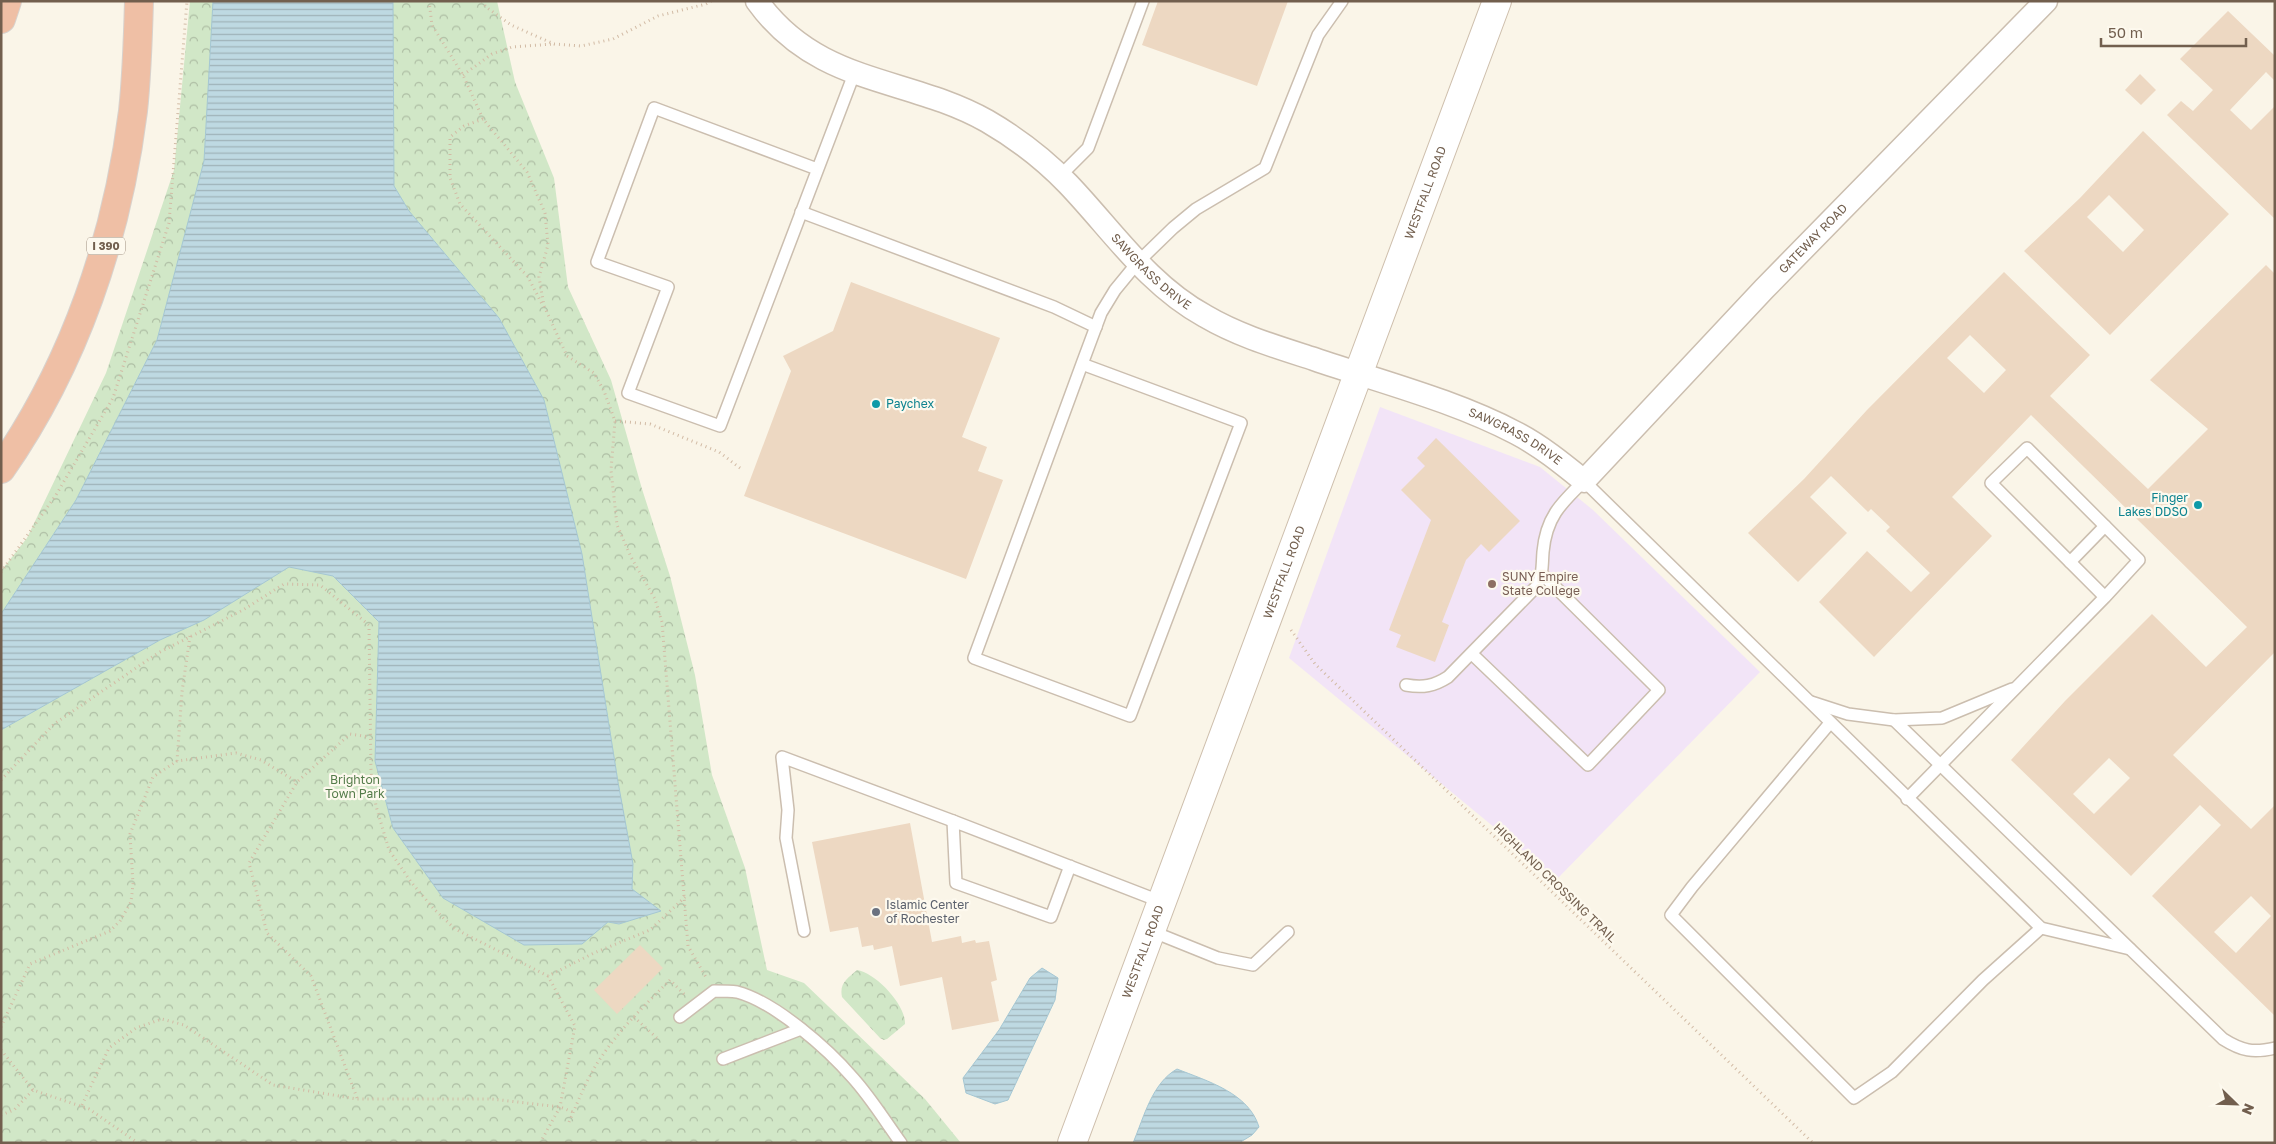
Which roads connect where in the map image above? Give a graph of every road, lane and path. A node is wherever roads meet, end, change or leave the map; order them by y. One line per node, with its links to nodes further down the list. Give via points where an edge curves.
1 (7, 1): 12 (highway)
2 (139, 1): 27 (highway, I 390, via 133,110 121,184 103,256 63,361 28,427)
3 (187, 1): 31 (path, via 169,223 113,398 56,494)
4 (429, 1): 15 (path, via 432,25)
5 (482, 1): 13 (path, via 511,25)
6 (711, 1): 13 (path, via 658,16 614,39 581,46)
7 (757, 1): 14 (street, SAWGRASS DRIVE, via 802,46)
8 (1144, 1): 18 (lane, via 1088,148)
9 (1342, 1): 20 (lane, via 1318,35 1265,168 1196,209)
10 (1497, 1): 24 (street, WESTFALL ROAD)
11 (2046, 1): 28 (street, GATEWAY ROAD, via 1764,289)
12 (1, 19)
13 (554, 44): 15 (path, via 512,46 492,54)
14 (854, 74): 17 (lane); 18 (street, SAWGRASS DRIVE, via 953,105 984,120 1030,148)
15 (463, 75): 16 (path)
16 (483, 119): 21 (path, via 527,172 545,213 548,245 539,277); 21 (path, via 464,126 450,137 450,178 460,204 528,277)
17 (817, 169): 19 (lane); 19 (lane, via 654,108 597,262 668,287 628,393 720,426)
18 (1060, 176): 20 (street, SAWGRASS DRIVE)
19 (801, 212): 22 (lane, via 1054,307)
20 (1138, 262): 22 (lane, via 1115,290); 24 (street, SAWGRASS DRIVE, via 1167,291 1206,317 1272,346)
21 (544, 306): 25 (path, via 567,356 594,373)
22 (1096, 327): 23 (lane)
23 (1082, 364): 23 (lane, via 974,658 1130,716 1241,423)
24 (1358, 374): 28 (street, SAWGRASS DRIVE, via 1454,405 1517,434 1560,461); 51 (street, WESTFALL ROAD)
25 (615, 421): 26 (path, via 650,424 719,452); 50 (path, via 611,470 617,526 655,599 662,622)
26 (740, 468)
27 (1, 469)
28 (1584, 481): 32 (lane, via 1553,514 1546,531); 39 (lane)
29 (2105, 526): 30 (lane); 30 (lane, via 2027,448 1991,483); 33 (lane, via 2139,560)
30 (2070, 562): 33 (lane)
31 (1, 572)
32 (1542, 574): 36 (lane, via 1538,586); 36 (lane, via 1660,690 1588,765)
33 (2105, 597): 38 (lane)
34 (1291, 630): 79 (path, HIGHLAND CROSSING TRAIL, via 1315,664)
35 (190, 636): 42 (path, via 243,610 284,584 320,585 370,625); 43 (path); 45 (path, via 158,653 54,724)
36 (1472, 654): 37 (lane, via 1436,685)
37 (1406, 685)
38 (2018, 687): 40 (lane, via 1942,718); 44 (lane)
39 (1809, 702): 40 (lane, via 1848,714); 41 (lane)
40 (1894, 720): 44 (lane)
41 (1830, 723): 47 (lane); 52 (lane, via 1671,915 1854,1098 1892,1072 1983,980)
42 (370, 737): 46 (path, via 350,734); 57 (path, via 376,806 389,850 412,882 455,929)
43 (177, 760): 46 (path, via 236,753 261,760); 62 (path, via 154,777 130,834 131,902 120,921 110,931 30,964)
44 (1940, 765): 47 (lane); 56 (lane)
45 (1, 780)
46 (296, 782): 69 (path, via 248,863 267,933 311,976)
47 (1907, 799): 52 (lane)
48 (953, 821): 49 (lane); 49 (lane, via 956,883 1051,917); 53 (lane, via 782,757 788,810 786,838)
49 (1070, 866): 51 (lane)
50 (685, 897): 57 (path, via 650,930); 58 (path, via 688,946)
51 (1162, 902): 54 (street, WESTFALL ROAD)
52 (2041, 928): 56 (lane)
53 (804, 931)
54 (1151, 932): 55 (lane, via 1218,958 1253,965); 78 (street, WESTFALL ROAD)
55 (1288, 932)
56 (2130, 949): 65 (lane, via 2223,1039 2238,1049)
57 (548, 976): 71 (path, via 575,1026)
58 (714, 991): 61 (lane); 63 (lane, via 738,993 763,1003)
59 (685, 995): 60 (path, via 670,980)
60 (634, 1017): 64 (path); 72 (path, via 602,1057)
61 (680, 1017)
62 (1, 1027)
63 (800, 1029): 67 (lane); 77 (lane, via 854,1079)
64 (658, 1039)
65 (2275, 1048)
66 (1, 1050): 68 (path)
67 (723, 1059)
68 (33, 1090): 70 (path); 73 (path, via 14,1110)
69 (357, 1099): 70 (path, via 273,1085 184,1025 162,1019 136,1028 109,1048); 71 (path, via 492,1099)
70 (82, 1105): 75 (path)
71 (560, 1106): 72 (path); 76 (path)
72 (574, 1112): 74 (path)
73 (1, 1115)
74 (569, 1122)
75 (138, 1143)
76 (540, 1143)
77 (901, 1143)
78 (1072, 1143)
79 (1813, 1143)

